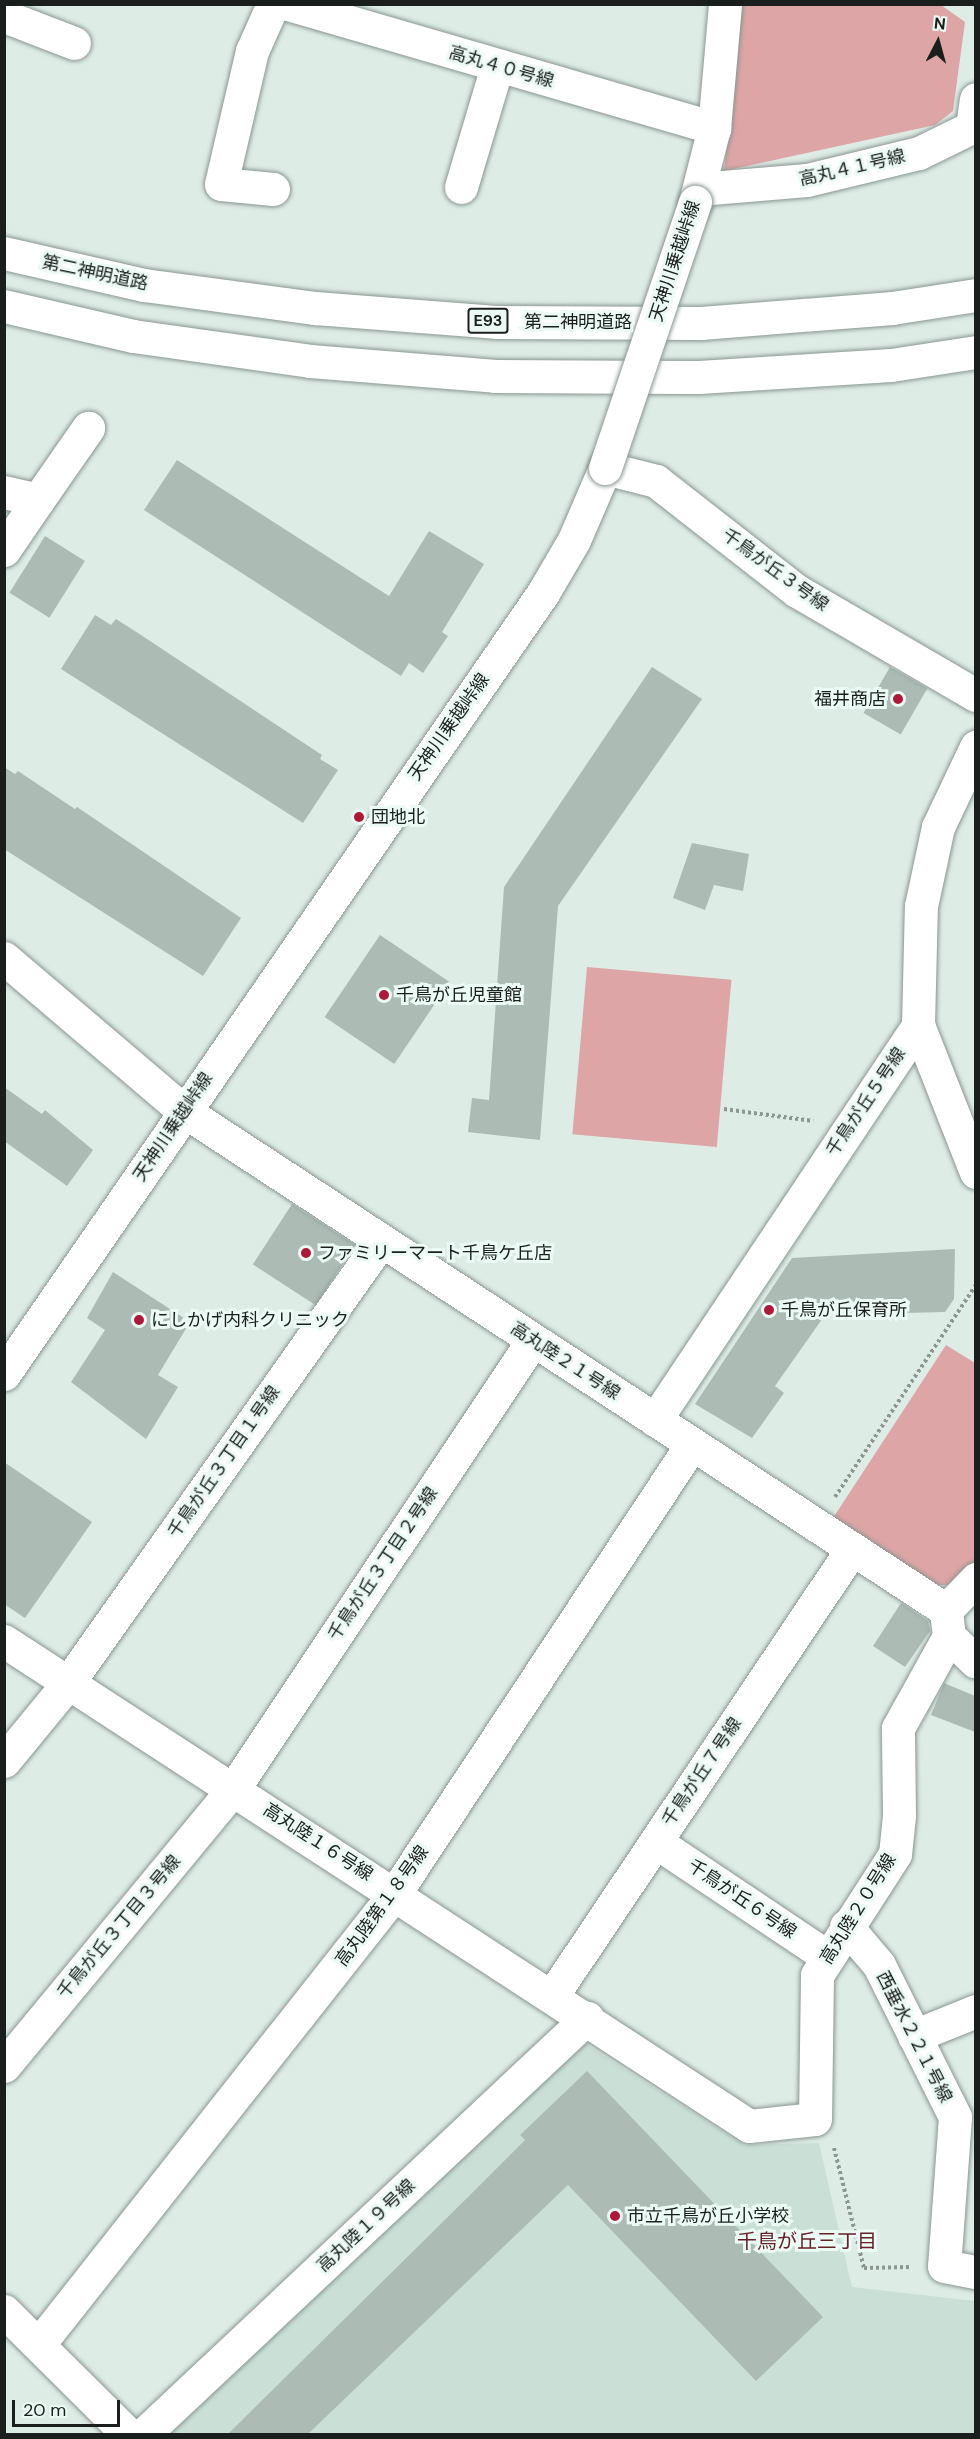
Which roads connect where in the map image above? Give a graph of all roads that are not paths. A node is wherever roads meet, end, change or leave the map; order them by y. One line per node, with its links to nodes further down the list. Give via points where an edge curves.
1 (273, 4): 10 (main road, via 252,51 221,184)
2 (288, 4): 6 (main road, 高丸４０号線)
3 (725, 4): 8 (main road, 天神川乗越峠線)
4 (4, 16): 5 (main road)
5 (74, 43)
6 (497, 66): 8 (main road, 高丸４０号線); 9 (main road)
7 (975, 99): 11 (main road, 高丸４１号線, via 972,127 918,153 807,180)
8 (714, 128): 11 (main road, 天神川乗越峠線)
9 (461, 187)
10 (273, 189)
11 (697, 195): 17 (main road, 天神川乗越峠線, bridge)
12 (4, 253): 13 (main road, 第二神明道路 / E93, via 144,285 315,308 498,322 700,323 892,308)
13 (975, 295)
14 (4, 306): 15 (main road, via 133,336 495,376 699,376 891,365)
15 (975, 352)
16 (88, 428): 19 (main road)
17 (605, 468): 21 (main road, 千鳥が丘３号線, via 656,481 797,591); 25 (main road, 天神川乗越峠線, via 574,540 543,593)
18 (4, 492): 19 (main road)
19 (38, 500): 20 (main road)
20 (4, 550)
21 (975, 695)
22 (975, 747): 24 (main road, via 938,827 921,906)
23 (4, 958): 25 (main road, 高丸陸２１号線)
24 (918, 1025): 26 (main road); 30 (main road, 千鳥が丘５号線)
25 (184, 1111): 27 (main road, 高丸陸２１号線); 29 (main road, 天神川乗越峠線)
26 (975, 1172)
27 (381, 1241): 28 (main road, 高丸陸２１号線); 37 (main road, 千鳥が丘３丁目１号線)
28 (533, 1340): 30 (main road, 高丸陸２１号線); 39 (main road, 千鳥が丘３丁目２号線)
29 (4, 1374)
30 (655, 1420): 31 (main road, 高丸陸２１号線)
31 (692, 1444): 32 (main road, 高丸陸２１号線); 41 (main road, 高丸陸第１８号線)
32 (852, 1549): 34 (main road, 高丸陸２１号線); 40 (main road, 千鳥が丘７号線)
33 (975, 1579): 34 (main road, 高丸陸２０号線)
34 (948, 1623): 36 (main road, 高丸陸２１号線); 42 (main road, 高丸陸２０号線, via 898,1728 899,1815 895,1854)
35 (4, 1641): 37 (main road, 高丸陸１６号線)
36 (975, 1662)
37 (68, 1683): 38 (main road, 千鳥が丘３丁目１号線); 39 (main road, 高丸陸１６号線)
38 (4, 1761)
39 (234, 1788): 41 (main road, 高丸陸１６号線); 48 (main road, 千鳥が丘３丁目３号線)
40 (656, 1842): 43 (main road, 千鳥が丘６号線); 44 (main road, 千鳥が丘７号線)
41 (395, 1893): 44 (main road, 高丸陸１６号線); 52 (main road, 高丸陸第１８号線)
42 (846, 1926): 43 (main road, 高丸陸２０号線); 47 (main road, 西垂水２２１号線, via 879,1965)
43 (828, 1957): 49 (main road, 高丸陸２０号線, via 817,1975 815,2119)
44 (552, 1996): 46 (main road, 高丸陸１６号線)
45 (975, 2011): 47 (main road)
46 (587, 2018): 49 (main road, 高丸陸１６号線); 54 (main road, 高丸陸１９号線)
47 (914, 2036): 50 (main road, 西垂水２２１号線, via 955,2117 944,2266)
48 (4, 2066)
49 (749, 2126)
50 (975, 2272)
51 (4, 2311): 52 (main road)
52 (39, 2344): 53 (main road)
53 (128, 2434)
54 (144, 2434)

